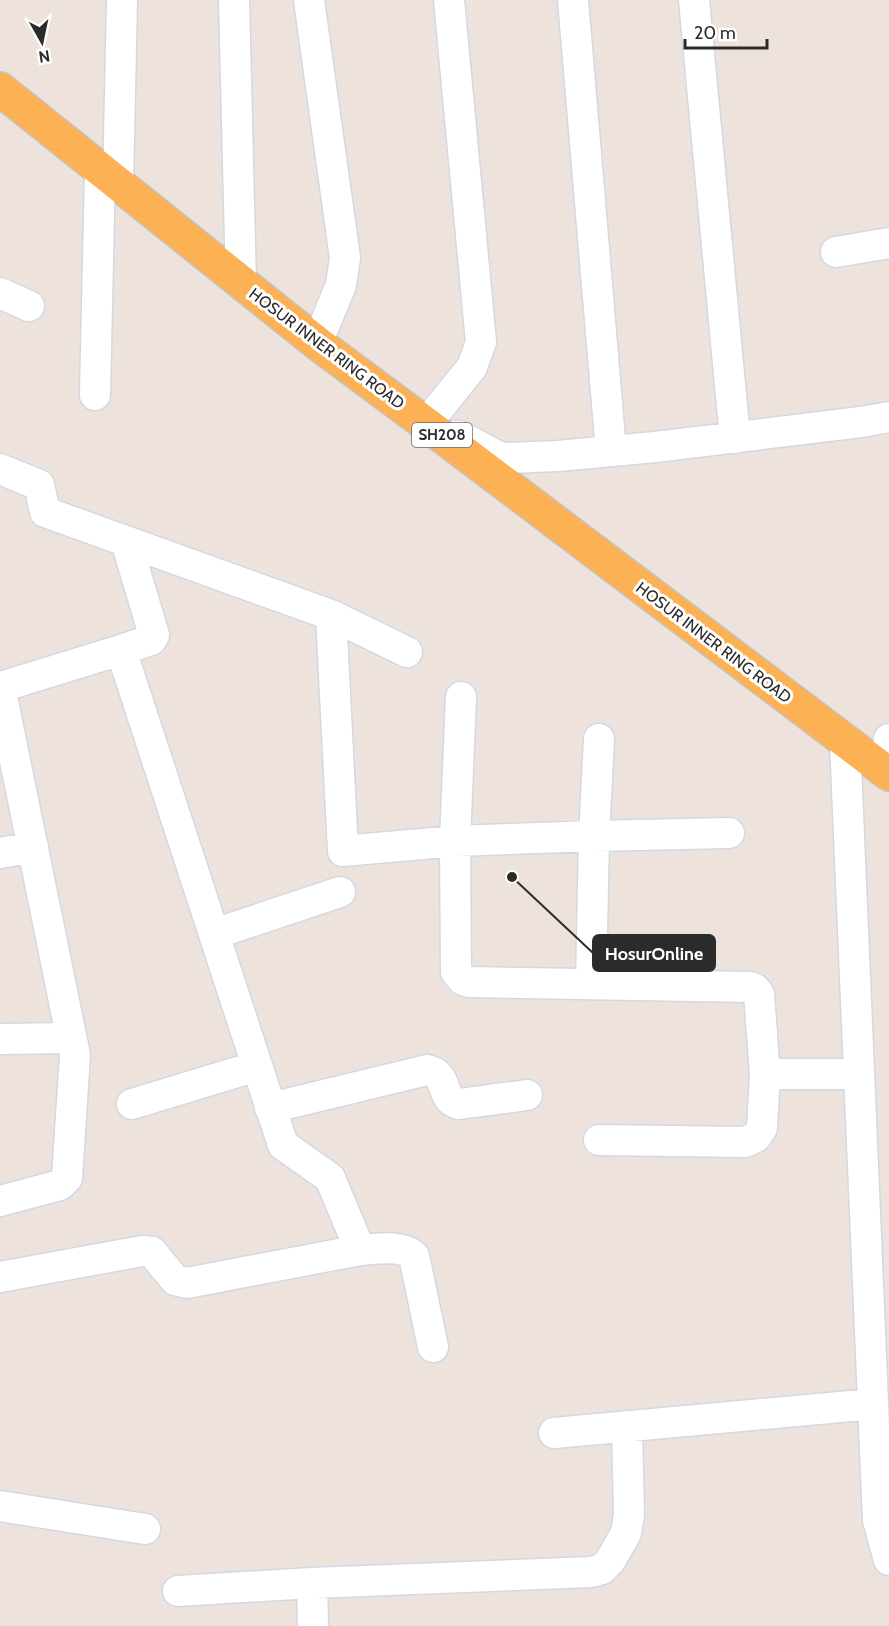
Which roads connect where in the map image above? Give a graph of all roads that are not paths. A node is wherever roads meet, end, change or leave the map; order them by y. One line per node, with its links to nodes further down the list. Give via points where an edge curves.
1 (122, 0): 8 (street)
2 (234, 0): 11 (street)
3 (309, 0): 14 (street, via 345,258 341,285)
4 (448, 0): 17 (street, via 481,342)
5 (573, 0): 19 (street)
6 (693, 0): 18 (street)
7 (0, 89): 8 (main road, HOSUR INNER RING ROAD / SH208)
8 (109, 178): 11 (main road, HOSUR INNER RING ROAD / SH208); 15 (street)
9 (889, 243): 10 (street)
10 (836, 252)
11 (241, 283): 14 (main road, HOSUR INNER RING ROAD / SH208)
12 (0, 293): 13 (street)
13 (29, 306)
14 (317, 343): 17 (main road, HOSUR INNER RING ROAD / SH208)
15 (95, 395)
16 (889, 417): 18 (street)
17 (437, 432): 19 (street, via 460,436 506,458); 29 (main road, HOSUR INNER RING ROAD / SH208)
18 (735, 438): 19 (street)
19 (611, 451)
20 (0, 469): 21 (street, via 39,485 45,512)
21 (126, 541): 22 (street); 23 (street, via 154,634 151,640)
22 (331, 615): 24 (street); 33 (street, via 343,851)
23 (121, 650): 25 (street); 37 (street)
24 (407, 651)
25 (0, 687): 34 (street)
26 (461, 697): 33 (street)
27 (598, 739): 32 (street)
28 (889, 739): 30 (street)
29 (845, 741): 30 (main road, HOSUR INNER RING ROAD / SH208); 43 (street)
30 (887, 772)
31 (729, 833): 32 (street)
32 (594, 836): 33 (street); 38 (street)
33 (455, 841): 38 (street, via 456,972 463,980)
34 (33, 847): 35 (street); 39 (street)
35 (0, 853)
36 (340, 892): 37 (street)
37 (214, 934): 41 (street)
38 (591, 984): 42 (street, via 755,989 759,994)
39 (71, 1038): 40 (street); 49 (street, via 75,1055 67,1178 60,1185)
40 (0, 1039)
41 (257, 1066): 45 (street); 46 (street)
42 (765, 1074): 43 (street); 47 (street, via 762,1128 756,1137 745,1142)
43 (859, 1074): 48 (street)
44 (527, 1095): 46 (street, via 453,1103 439,1074 427,1070)
45 (132, 1104)
46 (270, 1108): 50 (street, via 283,1145 330,1178)
47 (599, 1140)
48 (876, 1171): 52 (street)
49 (0, 1202)
50 (360, 1250): 51 (street, via 188,1282 175,1280 152,1252 142,1251); 53 (street, via 396,1249 414,1256)
51 (0, 1277)
52 (879, 1324): 54 (street)
53 (433, 1347)
54 (873, 1404): 55 (street); 59 (street, via 878,1520)
55 (627, 1426): 56 (street); 60 (street, via 626,1533 602,1569)
56 (554, 1433)
57 (0, 1506): 58 (street)
58 (145, 1529)
59 (889, 1560)
60 (312, 1583): 61 (street); 62 (street)
61 (178, 1591)
62 (313, 1626)

